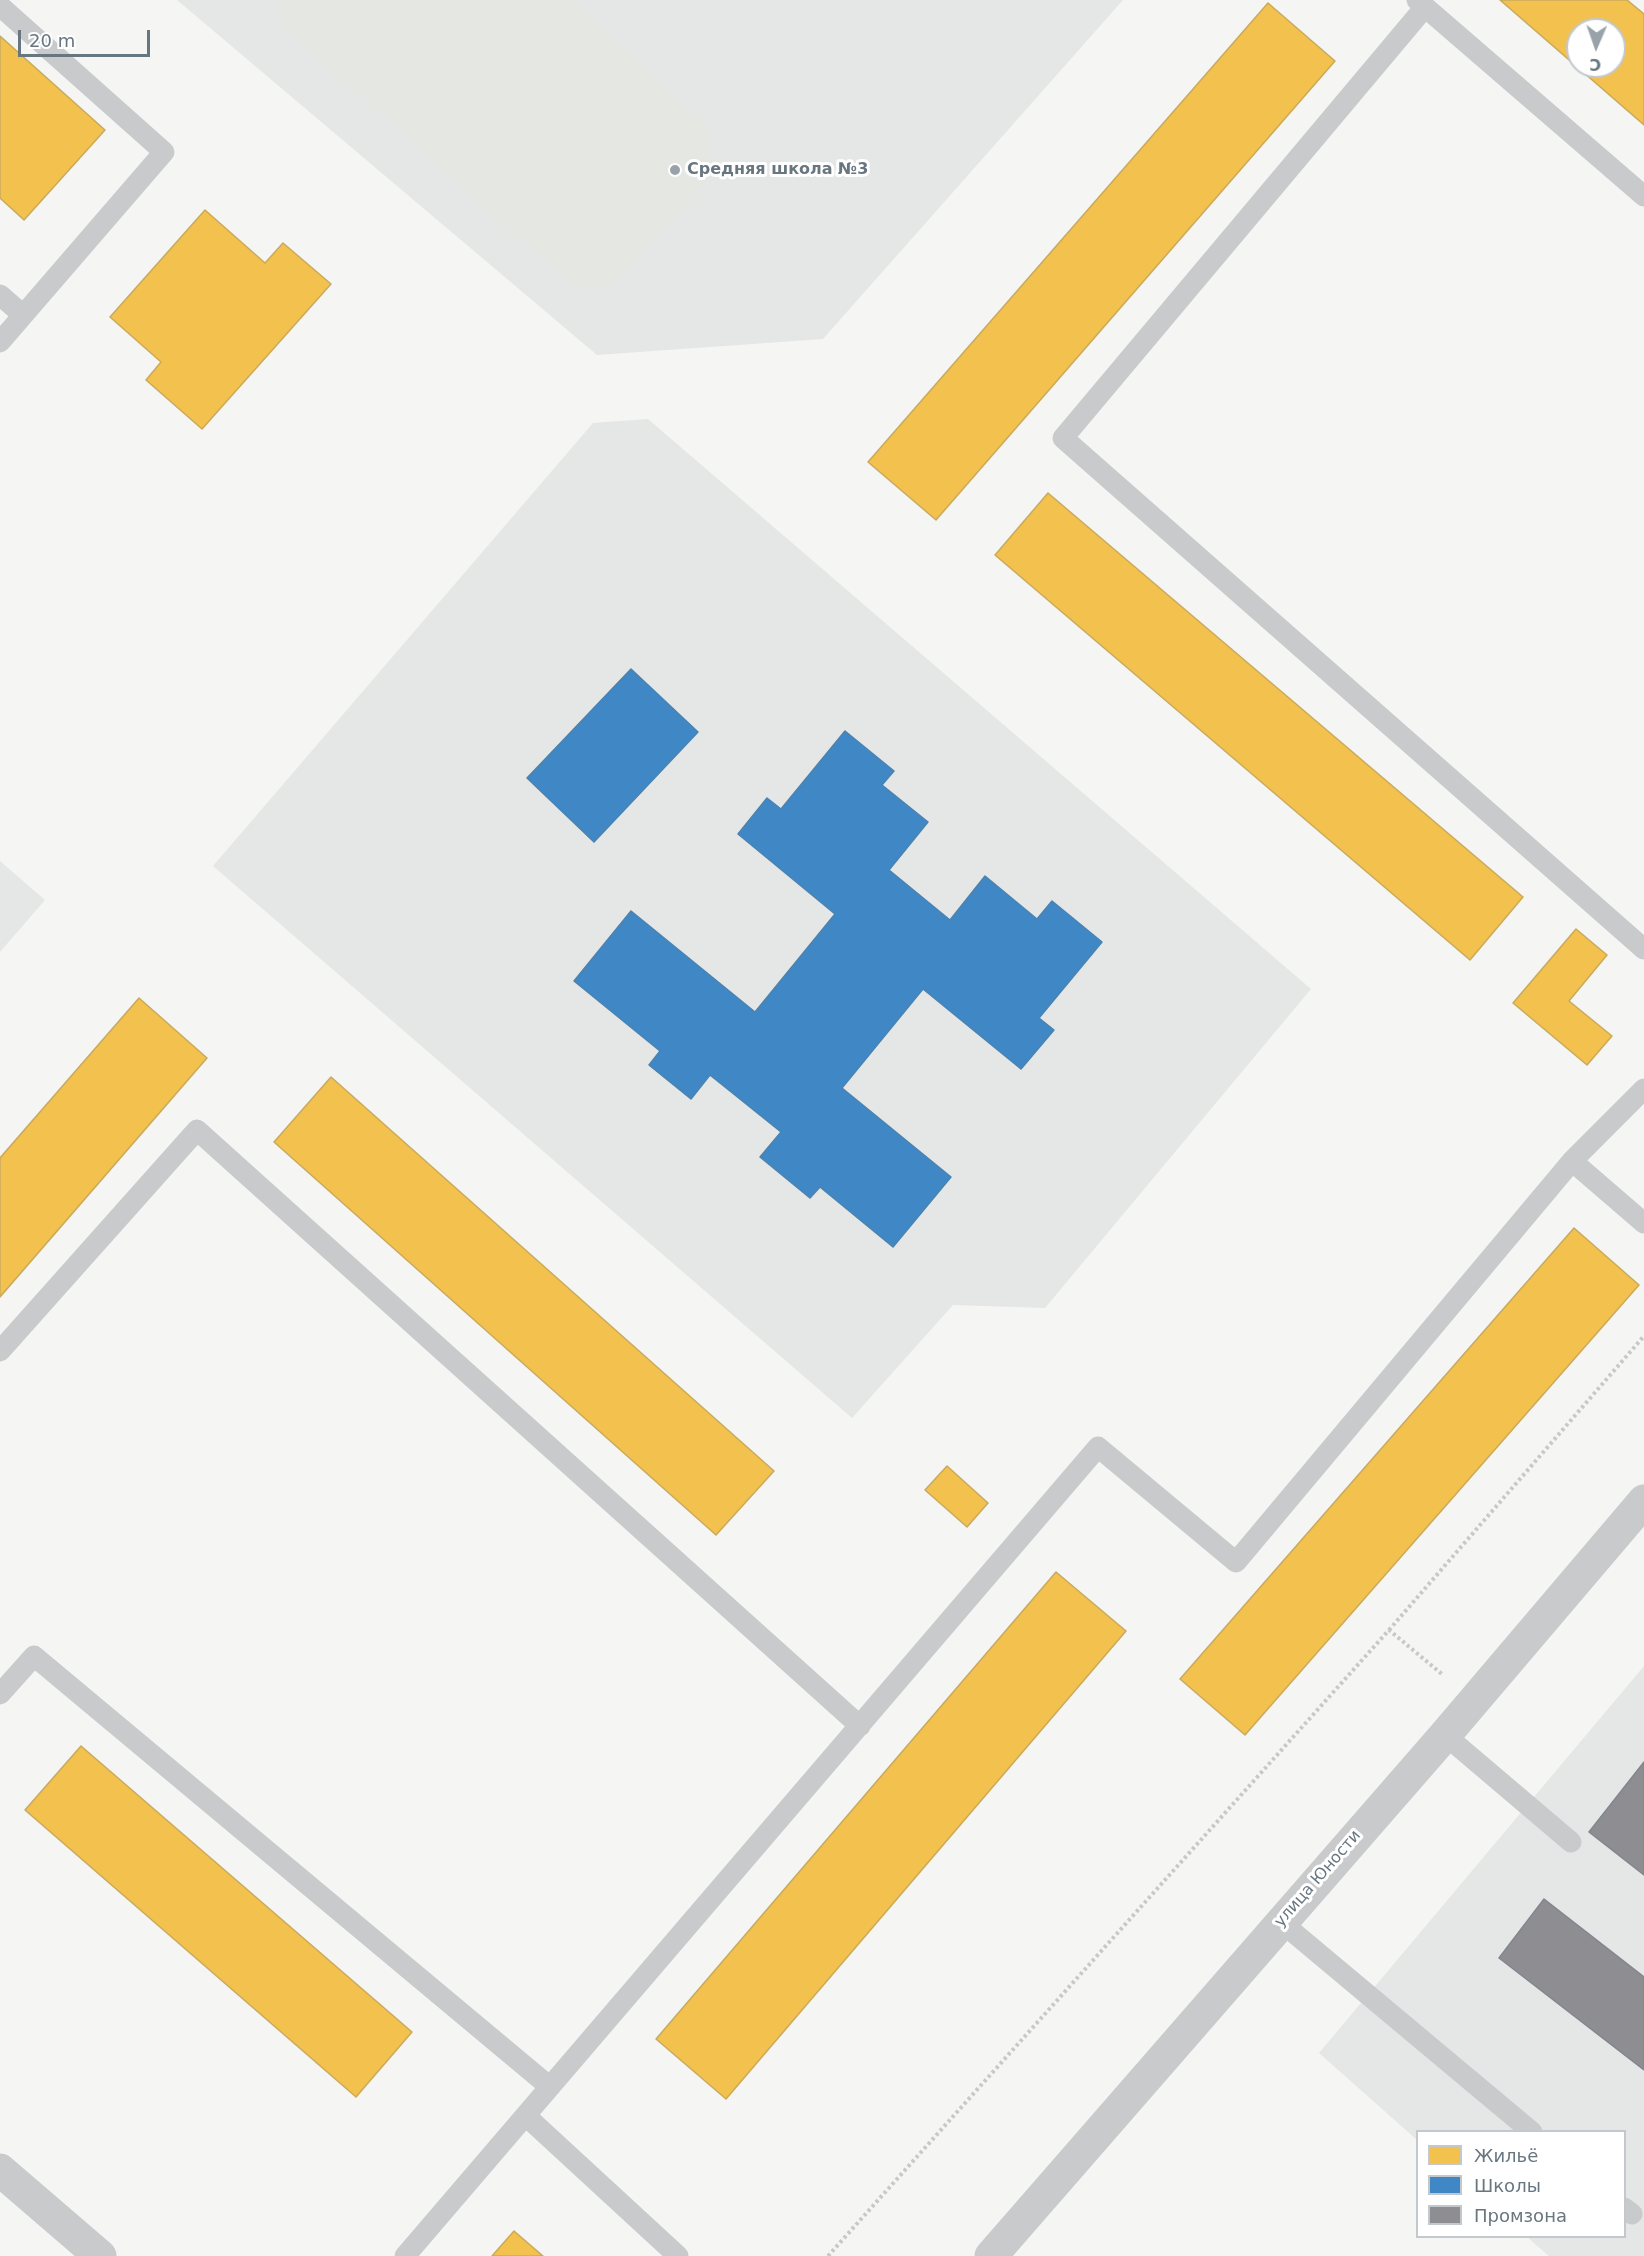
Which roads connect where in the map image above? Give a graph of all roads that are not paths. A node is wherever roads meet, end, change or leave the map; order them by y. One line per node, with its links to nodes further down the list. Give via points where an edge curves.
1 (1421, 4): 3 (lane); 7 (lane, via 1063,438)
2 (0, 6): 5 (lane, via 164,152)
3 (1644, 196)
4 (0, 295): 5 (lane)
5 (23, 315): 6 (lane)
6 (0, 342)
7 (1644, 949)
8 (1644, 1089): 9 (lane)
9 (1572, 1161): 10 (lane); 14 (lane, via 1236,1562 1098,1447)
10 (1644, 1223)
11 (0, 1351): 14 (lane, via 197,1130)
12 (1644, 1501): 15 (street, улица Юности)
13 (0, 1694): 18 (lane, via 34,1656)
14 (860, 1726): 18 (lane)
15 (1445, 1735): 16 (lane); 17 (street, улица Юности)
16 (1570, 1842)
17 (1281, 1922): 20 (lane); 25 (street, улица Юности)
18 (550, 2087): 19 (lane)
19 (526, 2116): 23 (lane); 24 (lane)
20 (1530, 2130)
21 (0, 2170): 22 (street)
22 (99, 2256)
23 (405, 2256)
24 (678, 2256)
25 (991, 2256)

